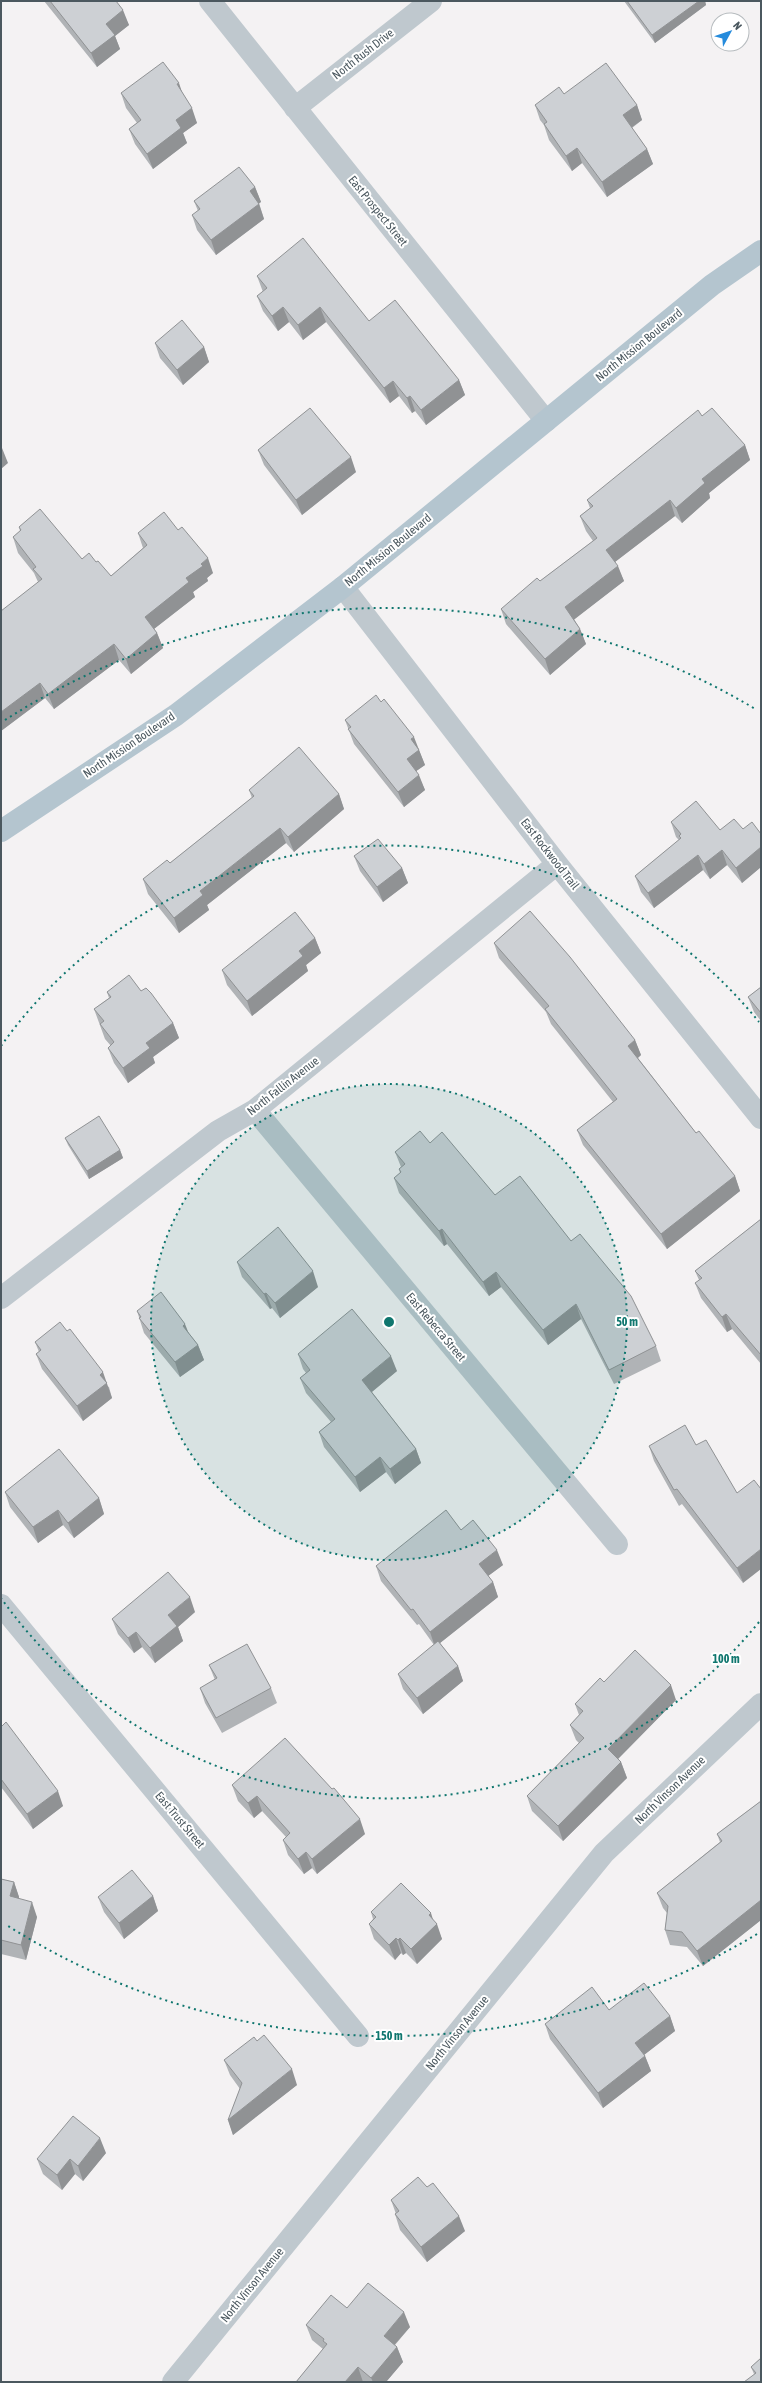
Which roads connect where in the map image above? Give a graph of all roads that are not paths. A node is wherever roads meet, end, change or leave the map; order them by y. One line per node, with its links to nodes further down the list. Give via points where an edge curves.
1 (210, 1): 3 (street, East Prospect Street)
2 (431, 1): 3 (street, North Rush Drive)
3 (295, 108): 5 (street, East Prospect Street)
4 (761, 251): 5 (main road, North Mission Boulevard, via 712,285)
5 (546, 421): 6 (main road, North Mission Boulevard)
6 (343, 587): 7 (main road, North Mission Boulevard, via 176,715); 8 (street, East Rockwood Trail)
7 (1, 831)
8 (557, 864): 9 (street, North Fallin Avenue); 10 (street, East Rockwood Trail)
9 (255, 1110): 11 (street, North Fallin Avenue, via 218,1131); 12 (street, East Rebecca Street)
10 (761, 1118)
11 (1, 1298)
12 (617, 1544)
13 (1, 1604): 15 (street, East Trust Street)
14 (761, 1704): 16 (street, North Vinson Avenue, via 604,1853)
15 (358, 2036)
16 (173, 2382)

